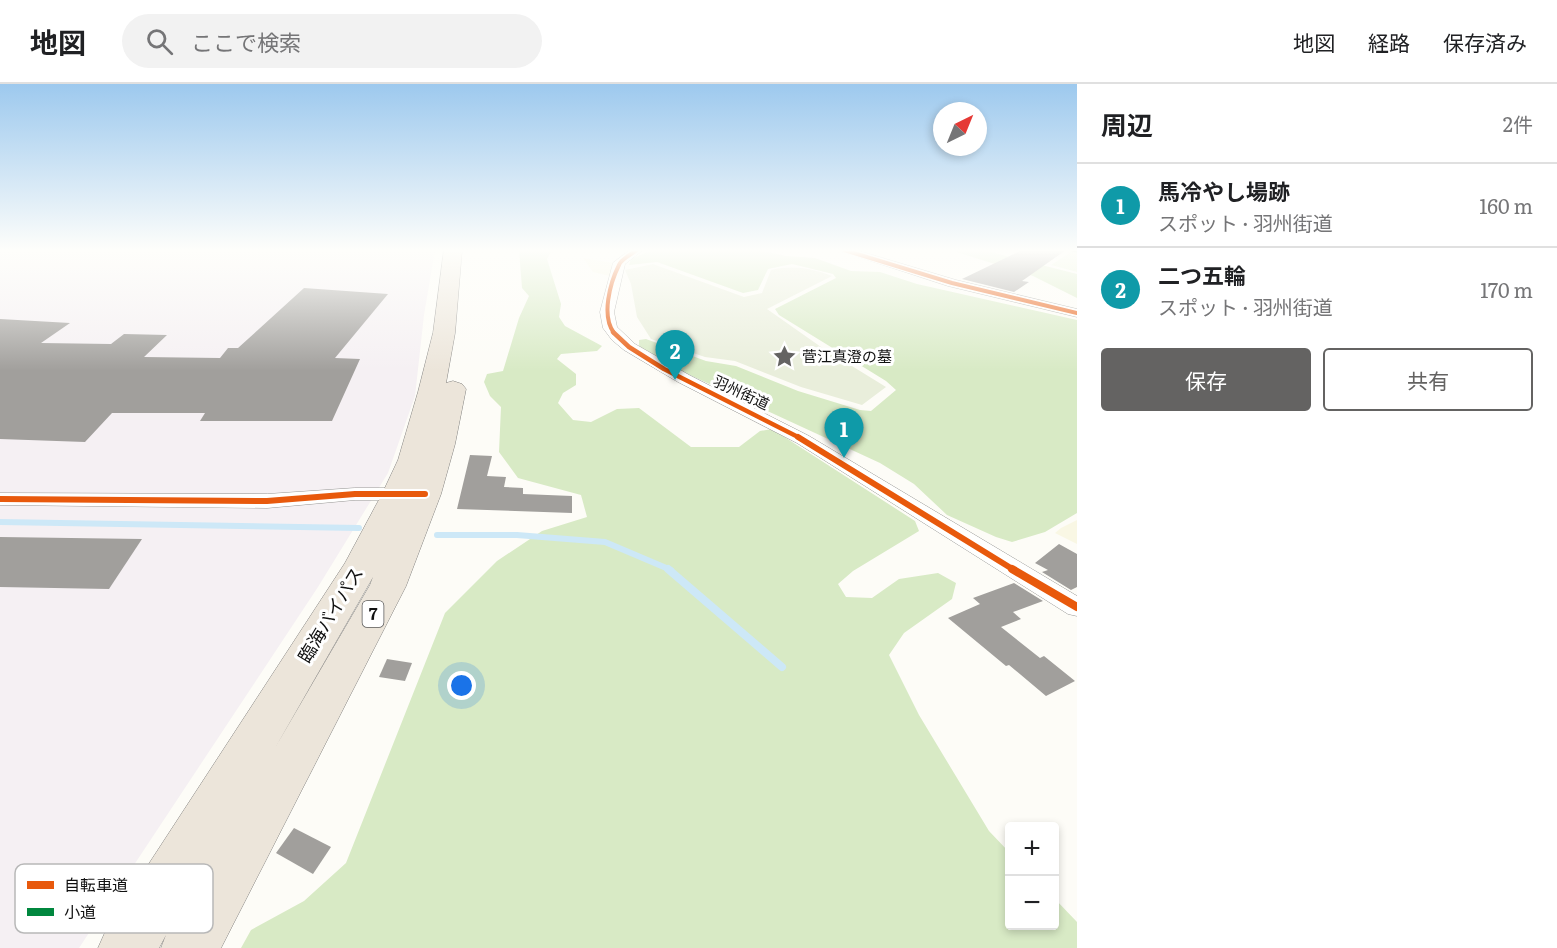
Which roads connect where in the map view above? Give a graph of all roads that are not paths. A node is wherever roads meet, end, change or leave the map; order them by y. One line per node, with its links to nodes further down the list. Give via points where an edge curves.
1 (449, 290): 6 (highway, 臨海バイパス / 7, via 444,333 413,460)
2 (467, 290): 6 (highway, 臨海バイパス / 7, via 455,382 441,444)
3 (611, 290): 8 (street, 羽州街道, via 606,314 610,330 633,350 826,452)
4 (979, 290): 5 (street)
5 (1077, 313)
6 (412, 494): 7 (street, via 267,501); 9 (highway, 臨海バイパス / 7, via 360,569); 10 (highway, 臨海バイパス / 7, via 388,586)
7 (0, 499)
8 (1077, 607)
9 (179, 864)
10 (213, 906)
11 (136, 933): 13 (highway, 臨海バイパス / 7)
12 (198, 933): 14 (highway, 臨海バイパス / 7)
13 (127, 948)
14 (190, 948)

